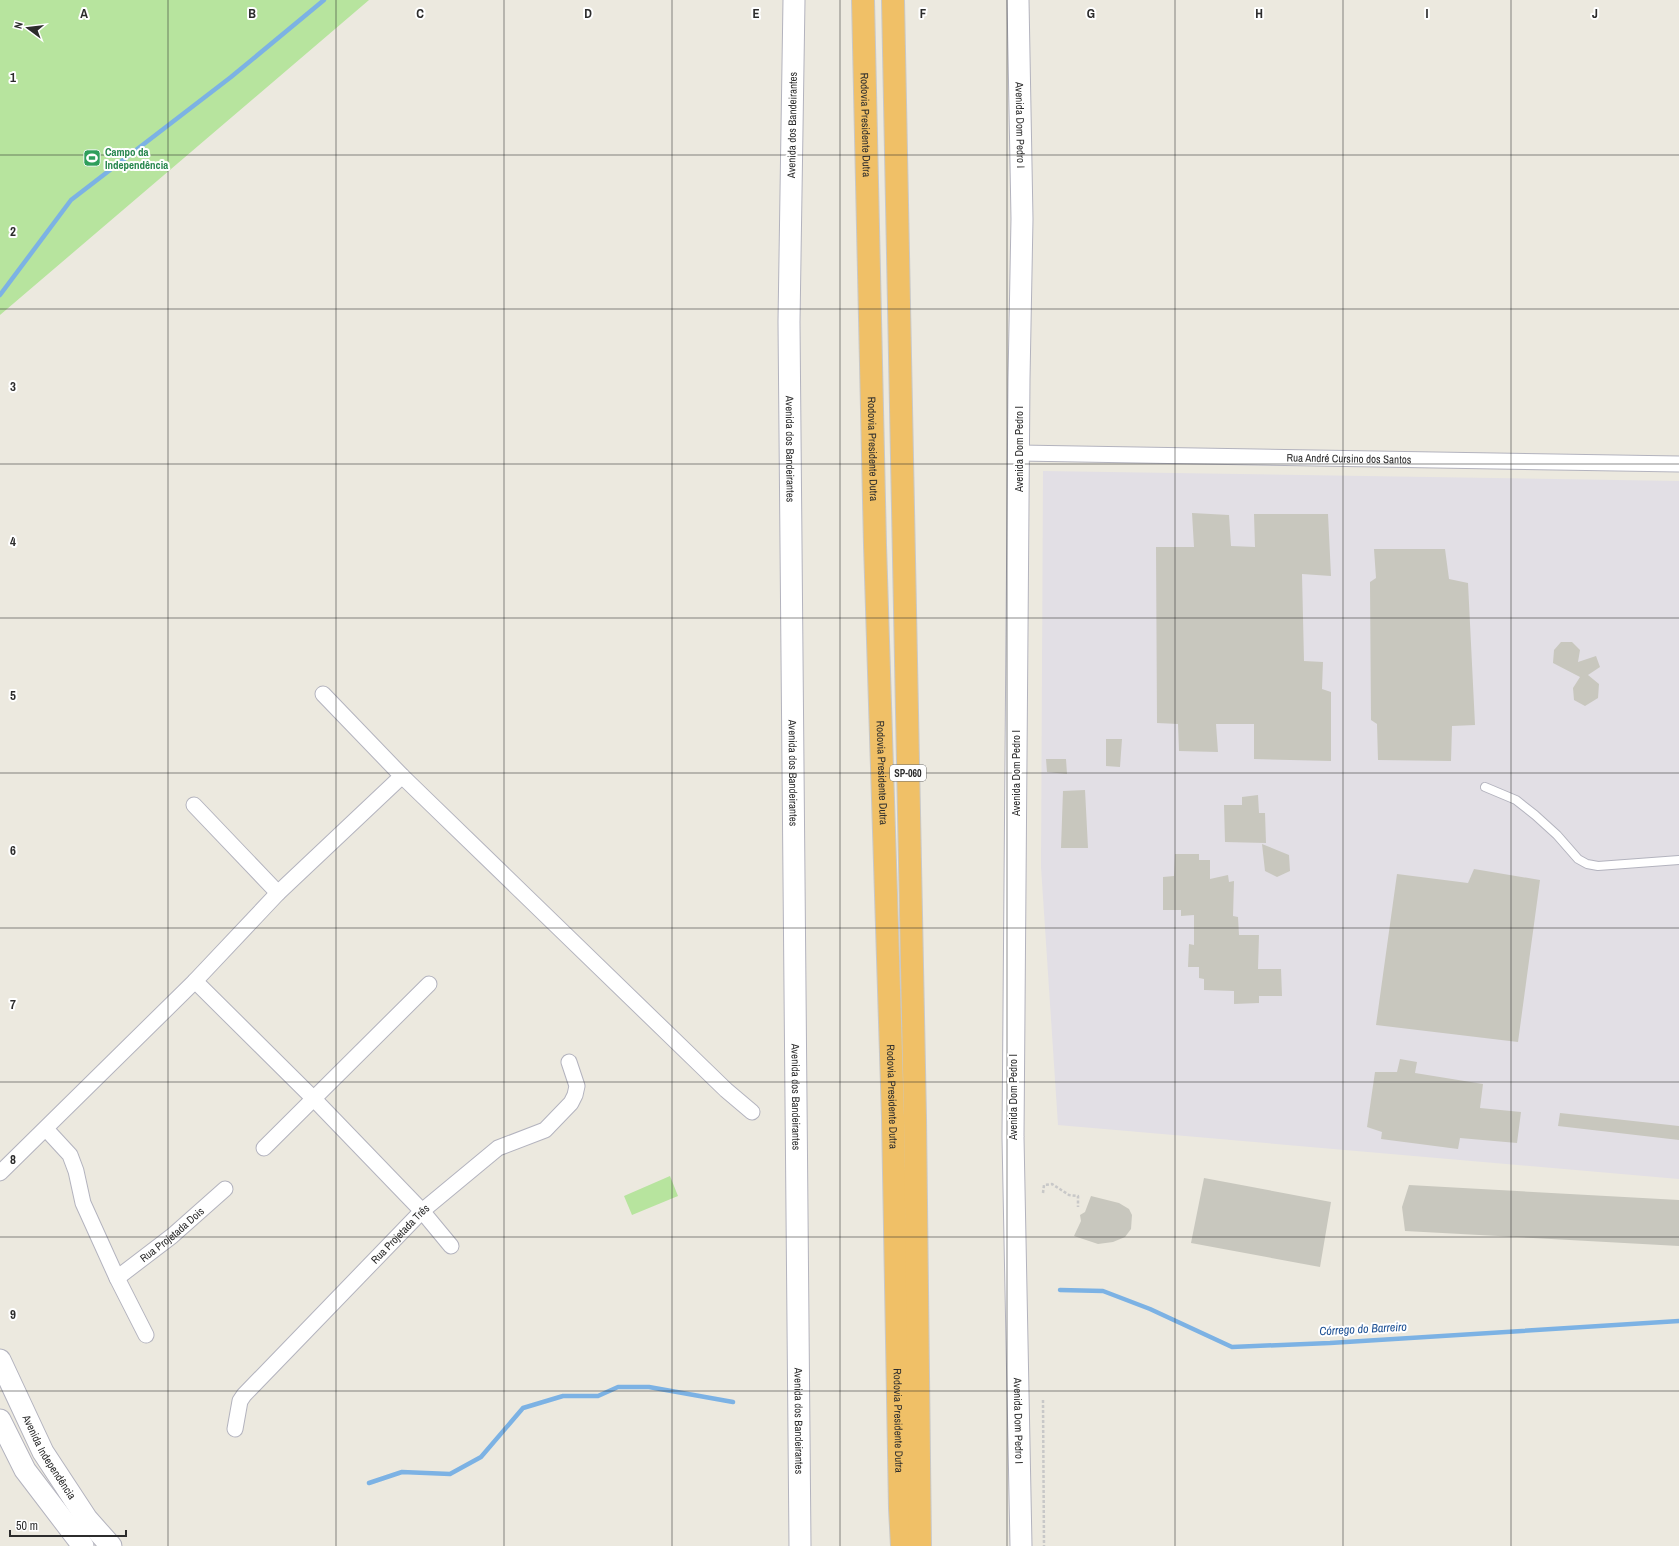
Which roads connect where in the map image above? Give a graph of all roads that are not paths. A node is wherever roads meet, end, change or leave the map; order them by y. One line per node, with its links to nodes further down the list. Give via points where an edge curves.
1 (794, 0): 31 (main road, Avenida dos Bandeirantes, via 789,330)
2 (863, 0): 32 (highway, Rodovia Presidente Dutra / SP-060, via 893,1109)
3 (893, 0): 33 (highway, Rodovia Presidente Dutra / SP-060, via 915,1118)
4 (1018, 0): 5 (main road, Avenida Dom Pedro I, via 1022,219)
5 (1020, 453): 6 (street, Rua André Cursino dos Santos); 34 (main road, Avenida Dom Pedro I, via 1013,1137)
6 (1679, 464)
7 (323, 694): 8 (street)
8 (402, 776): 12 (street); 17 (street, via 726,1090)
9 (1485, 787): 11 (lane, via 1516,800 1557,835 1578,859 1587,864 1598,866)
10 (194, 806): 12 (street)
11 (1679, 860)
12 (278, 893): 13 (street)
13 (195, 982): 16 (street); 18 (street)
14 (429, 984): 16 (street)
15 (569, 1062): 22 (street, Rua Projetada Três, via 577,1086 575,1095 571,1103 545,1130 498,1148)
16 (313, 1098): 19 (street); 22 (street)
17 (752, 1112)
18 (46, 1129): 20 (street); 24 (street, via 70,1155 83,1203)
19 (264, 1148)
20 (0, 1173)
21 (225, 1189): 24 (street, Rua Projetada Dois, via 172,1236)
22 (422, 1211): 23 (street); 28 (street, Rua Projetada Três, via 244,1395 240,1401)
23 (451, 1246)
24 (117, 1278): 25 (street)
25 (146, 1335)
26 (0, 1360): 30 (main road, Avenida Independência, via 43,1452 87,1520)
27 (0, 1420): 29 (main road, via 25,1470)
28 (235, 1429)
29 (83, 1546)
30 (111, 1546)
31 (800, 1546)
32 (902, 1546)
33 (920, 1546)
34 (1020, 1546)

